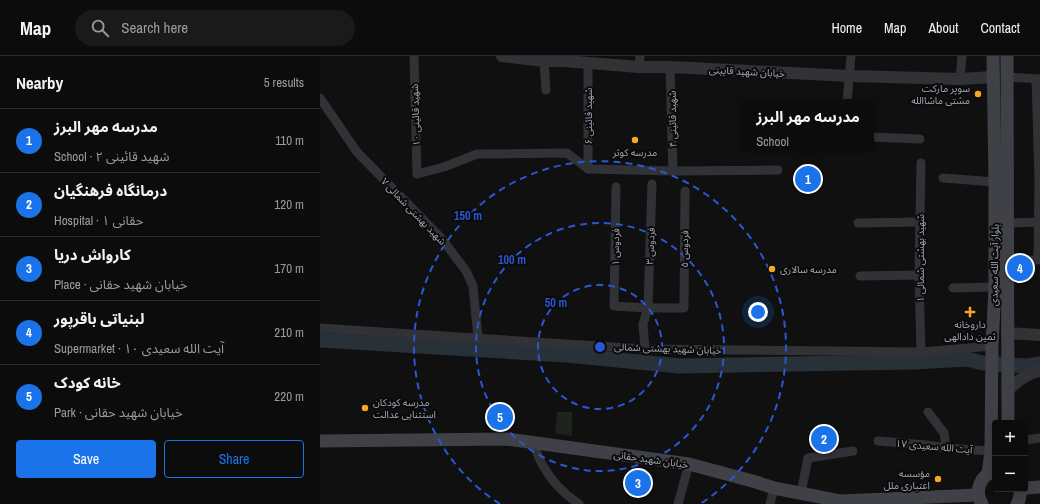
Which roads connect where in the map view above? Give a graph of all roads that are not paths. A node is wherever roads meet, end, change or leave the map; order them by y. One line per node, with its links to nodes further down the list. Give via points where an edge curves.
1 (414, 56): 22 (street, شهید قائینی ۱۰, via 417,174 477,154 567,153)
2 (502, 56): 7 (street, خیابان شهید قایینی)
3 (851, 56): 12 (street)
4 (962, 56): 13 (street)
5 (565, 58): 7 (street, خیابان شهید قایینی); 9 (street, خیابان شهید قایینی)
6 (993, 60): 11 (main road, via 997,69); 15 (main road, بلوار آیت الله سعیدی)
7 (544, 61): 16 (street)
8 (639, 62): 9 (street, خیابان شهید قایینی); 10 (street, خیابان شهید قایینی)
9 (588, 63): 22 (street, شهید قائینی ۶)
10 (670, 67): 12 (street, خیابان شهید قایینی); 24 (street, شهید قائینی ۴)
11 (1007, 72): 14 (street); 15 (main road, via 1001,81); 32 (main road, بلوار آیت الله سعیدی)
12 (850, 76): 13 (street, خیابان شهید قایینی); 18 (street)
13 (960, 79): 15 (street, خیابان شهید قایینی)
14 (1038, 79): 26 (street)
15 (993, 82): 27 (main road, بلوار آیت الله سعیدی)
16 (546, 90)
17 (320, 98): 44 (street, شهید بهشتی شمالی ۷, via 357,152 442,239 466,271 473,286)
18 (847, 99)
19 (874, 137): 20 (street)
20 (920, 139)
21 (921, 164): 31 (street, شهید بهشتی شمالی ۱)
22 (588, 169): 24 (street)
23 (778, 170): 24 (street)
24 (673, 171)
25 (943, 178): 27 (street)
26 (1039, 181): 33 (street)
27 (995, 182): 39 (main road, بلوار آیت الله سعیدی)
28 (652, 184): 40 (street, فردوس ۳)
29 (616, 187): 40 (street, فردوس ۱, via 614,306)
30 (685, 190): 40 (street, فردوس ۵, via 684,308)
31 (919, 222): 34 (street); 36 (street, شهید بهشتی شمالی ۱)
32 (1007, 222): 33 (street); 35 (main road, بلوار آیت الله سعیدی)
33 (1039, 222): 35 (street, via 1038,260)
34 (858, 223)
35 (1008, 260): 42 (main road, بلوار آیت الله سعیدی)
36 (919, 275): 37 (street); 47 (street, شهید بهشتی شمالی ۱)
37 (860, 276)
38 (953, 288): 39 (street)
39 (995, 288): 45 (main road, بلوار آیت الله سعیدی)
40 (648, 308): 46 (street, فردوس ۳, via 643,324)
41 (320, 328): 44 (street, خیابان شهید بهشتی شمالی)
42 (1007, 333): 43 (street); 49 (main road, بلوار آیت الله سعیدی)
43 (1040, 335)
44 (478, 338): 46 (street, خیابان شهید بهشتی شمالی)
45 (992, 346): 47 (street, خیابان شهید بهشتی شمالی); 59 (main road, بلوار آیت الله سعیدی)
46 (645, 349): 47 (street, خیابان شهید بهشتی شمالی)
47 (921, 352)
48 (1040, 371): 49 (street, via 1020,378)
49 (1008, 390): 51 (main road, بلوار آیت الله سعیدی)
50 (928, 412): 57 (street, via 944,433)
51 (1008, 420)
52 (1040, 438): 53 (street)
53 (1028, 440)
54 (320, 441): 56 (main road, خیابان شهید حقانی, via 507,439)
55 (878, 441): 57 (street, آیت الله سعیدی ۱۷)
56 (534, 443): 60 (main road, خیابان شهید حقانی); 69 (street, via 541,463 548,473 559,487)
57 (946, 448): 59 (street, آیت الله سعیدی ۱۷)
58 (853, 451): 66 (street, via 808,458)
59 (991, 451): 61 (main road, بلوار آیت الله سعیدی)
60 (689, 464): 63 (main road, خیابان شهید حقانی); 70 (street)
61 (991, 472): 67 (main road, via 980,483)
62 (1040, 487): 64 (main road)
63 (774, 488): 66 (main road, خیابان شهید حقانی); 71 (street)
64 (1028, 488)
65 (1021, 492): 72 (main road)
66 (800, 494): 68 (main road, خیابان شهید حقانی)
67 (980, 499): 68 (main road, خیابان شهید حقانی)
68 (840, 502)
69 (579, 504)
70 (678, 504)
71 (770, 504)
72 (1017, 504)

